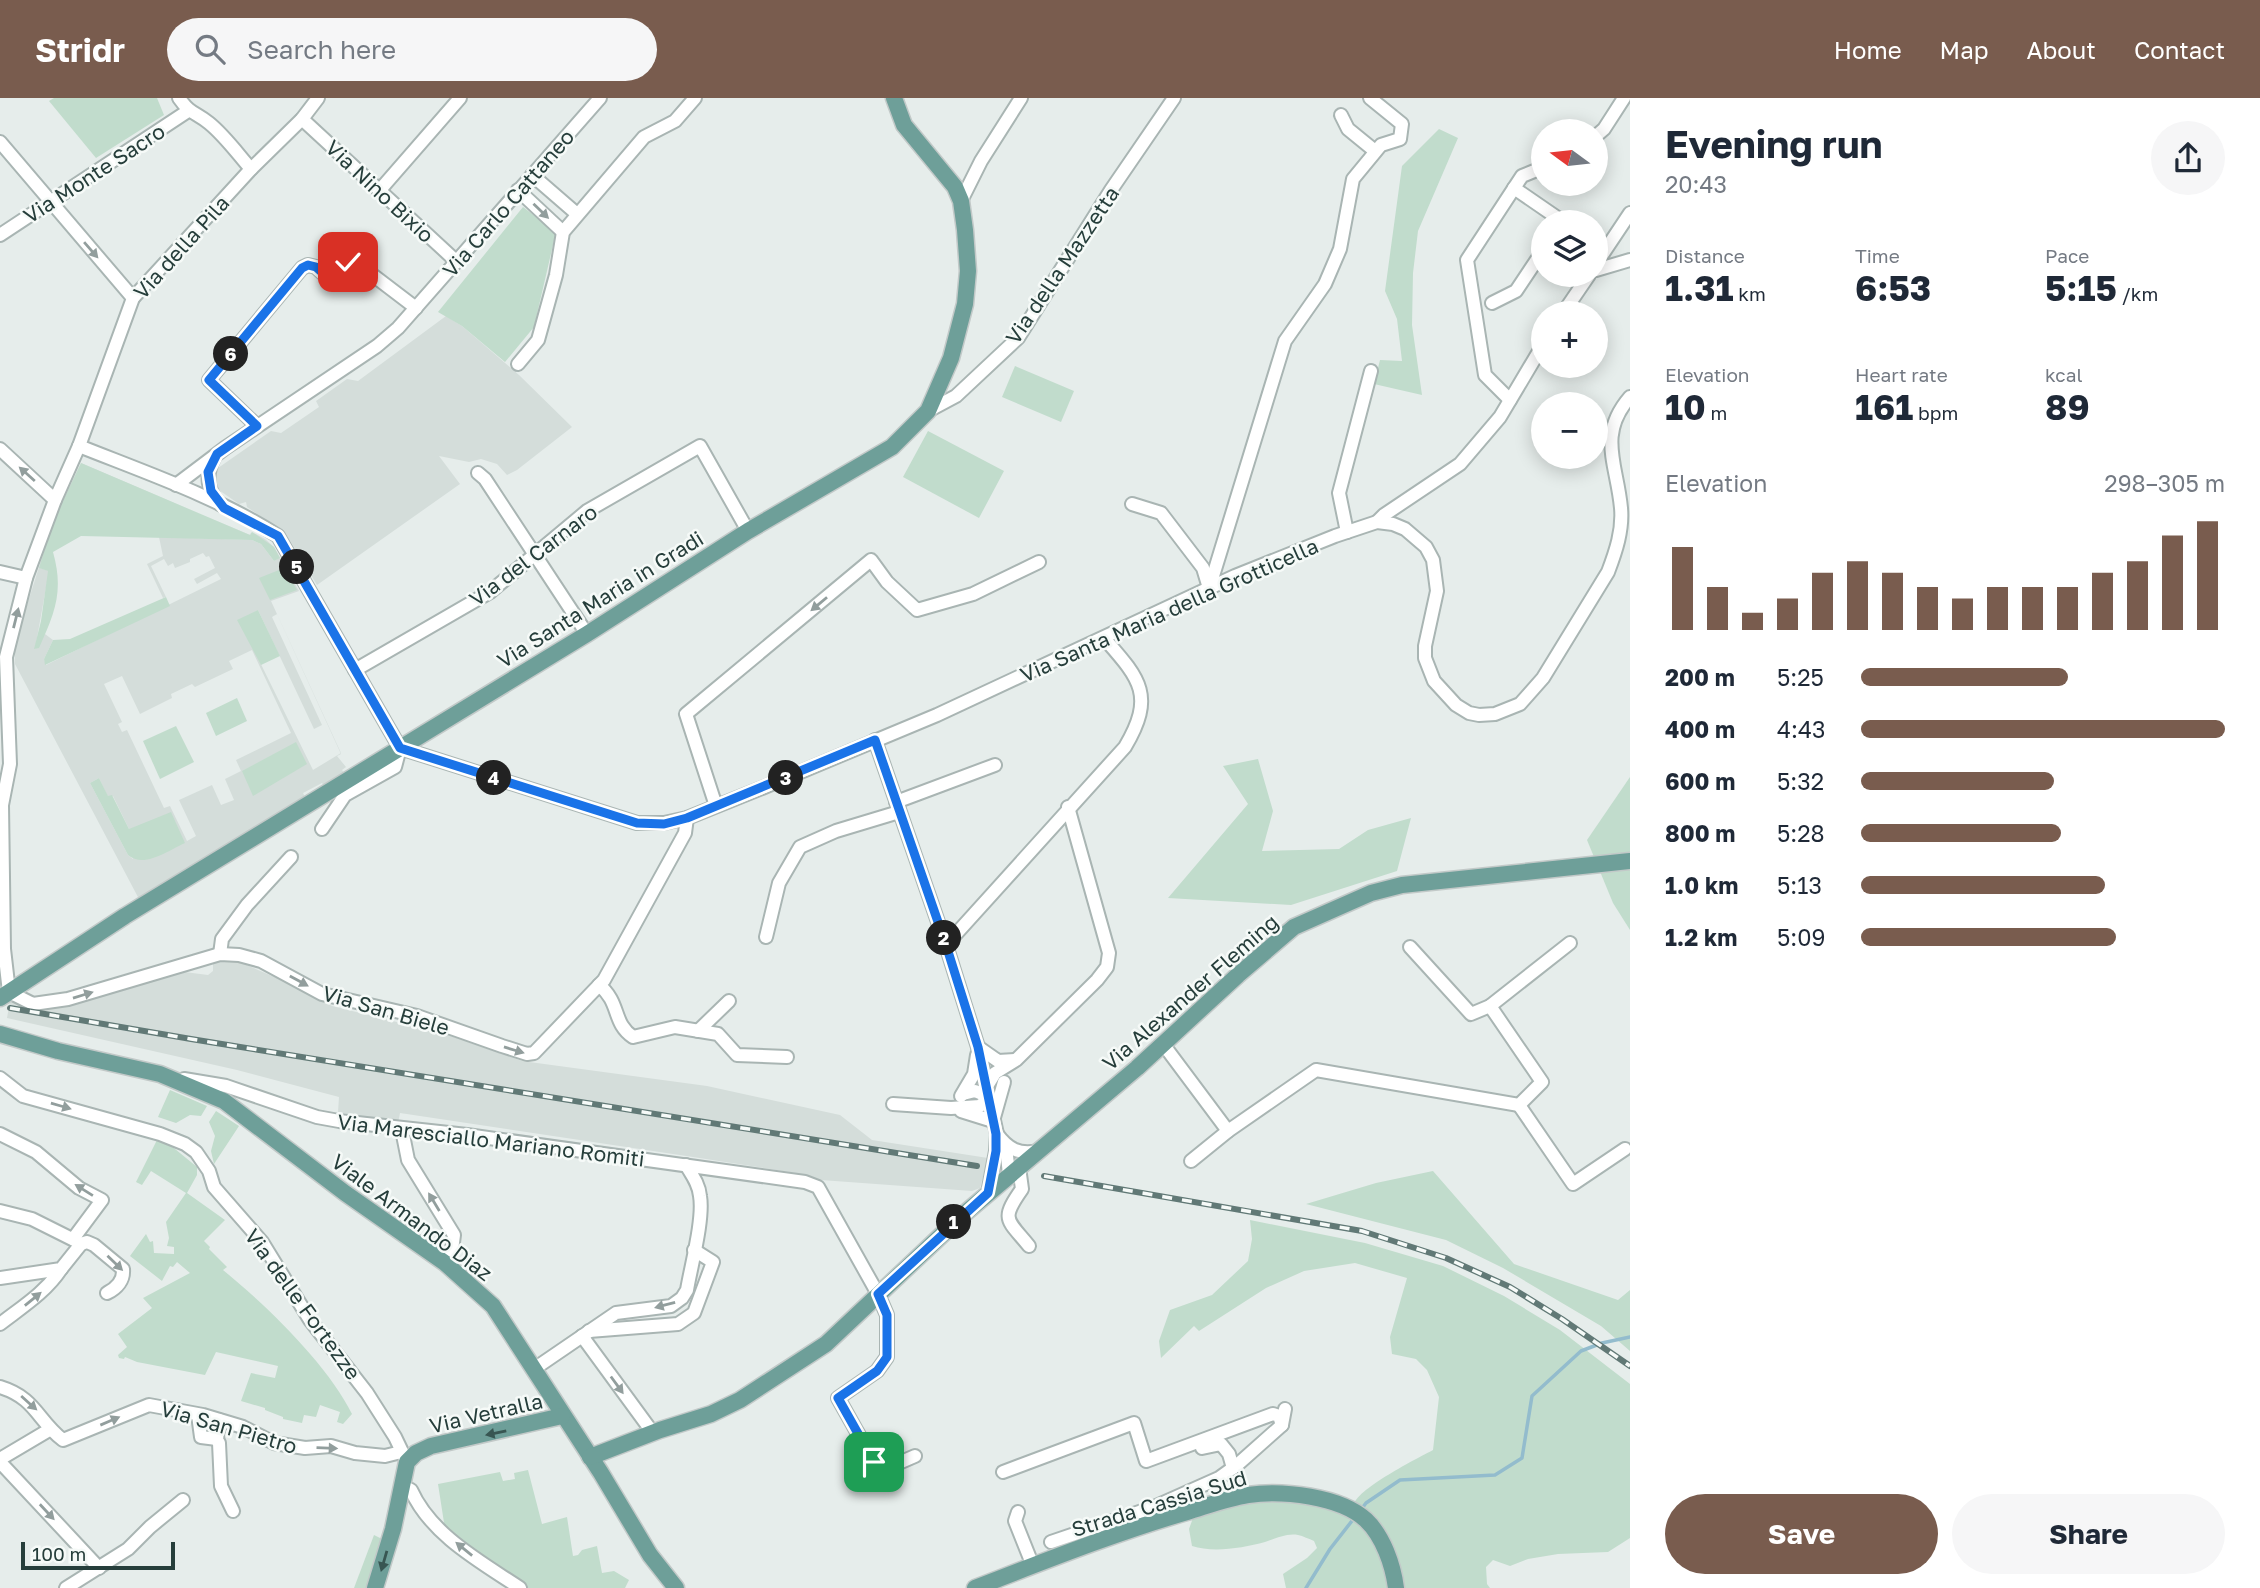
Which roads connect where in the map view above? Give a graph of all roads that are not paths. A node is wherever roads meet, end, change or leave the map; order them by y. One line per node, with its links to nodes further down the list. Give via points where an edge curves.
1 (179, 98): 11 (street)
2 (318, 98): 13 (street, Via della Pila)
3 (460, 98): 22 (street)
4 (600, 98): 19 (street, Via Carlo Cattaneo)
5 (695, 98): 27 (street, via 675,121 644,137)
6 (894, 98): 24 (main road, Via Santa Maria in Gradi, via 904,125 938,163)
7 (1021, 98): 24 (street)
8 (1174, 98): 42 (street, Via della Mazzetta, via 1017,338)
9 (1370, 98): 16 (street, via 1402,124 1400,139)
10 (1624, 98): 14 (street)
11 (188, 111): 17 (street, via 207,121); 23 (street, Via Monte Sacro)
12 (1341, 115): 16 (street, via 1348,129)
13 (302, 119): 17 (street, Via della Pila); 22 (street, Via Nino Bixio)
14 (1608, 123)
15 (0, 142): 23 (street)
16 (1376, 151): 62 (street, via 1353,179 1340,249 1325,284 1285,341)
17 (251, 169): 35 (street, Via della Pila)
18 (1531, 172): 20 (street)
19 (532, 175): 21 (street, Via Carlo Cattaneo); 27 (street)
20 (1514, 188): 25 (street); 44 (street, via 1467,260 1485,375)
21 (519, 190): 28 (street, one-way to 28); 32 (street, Via Carlo Cattaneo)
22 (379, 191): 32 (street, Via Nino Bixio)
23 (49, 201): 29 (street, Via Monte Sacro); 35 (street, one-way to 35)
24 (961, 201): 41 (main road, Via Santa Maria in Gradi, via 968,271 965,304)
25 (1544, 210)
26 (1630, 213): 30 (street)
27 (577, 214): 28 (street)
28 (563, 232): 38 (street, via 538,340)
29 (0, 235)
30 (1608, 246)
31 (1630, 260): 33 (street)
32 (457, 262): 37 (street, Via Carlo Cattaneo)
33 (1608, 266)
34 (1531, 268): 36 (street, via 1516,291)
35 (133, 298): 47 (street, Via della Pila)
36 (1492, 303)
37 (416, 309): 46 (street, Via Carlo Cattaneo, via 377,346); 46 (street, via 353,260 327,277 316,267 302,268 209,380)
38 (518, 363)
39 (1531, 365): 44 (street, Via Santa Maria della Grotticella)
40 (1371, 371): 57 (street, via 1339,493)
41 (944, 376): 42 (street); 45 (main road, Via Santa Maria in Gradi)
42 (968, 385): 45 (street, Via della Mazzetta)
43 (1630, 397): 55 (street, via 1611,431 1621,507 1616,553 1544,678 1520,704 1479,715 1462,709 1434,681 1425,658 1437,591 1433,560 1426,547 1405,529)
44 (1510, 400): 55 (street, Via Santa Maria della Grotticella, via 1460,464)
45 (928, 411): 56 (main road, Via Santa Maria in Gradi, via 892,447)
46 (257, 426): 49 (street, Via Carlo Cattaneo)
47 (79, 446): 51 (street); 52 (street, Via della Pila)
48 (0, 449): 52 (street, one-way to 48)
49 (217, 454): 51 (street, Via Carlo Cattaneo); 54 (street, via 208,472 209,484)
50 (478, 473): 58 (street)
51 (176, 485): 54 (street)
52 (55, 500): 61 (street, Via della Pila)
53 (1132, 504): 62 (street, via 1161,513 1203,568)
54 (224, 508): 65 (street, via 278,536)
55 (1377, 522): 57 (street, Via Santa Maria della Grotticella)
56 (748, 531): 58 (street, Via del Carnaro, via 700,446 587,511); 63 (main road, Via Santa Maria in Gradi)
57 (1347, 532): 62 (street, Via Santa Maria della Grotticella)
58 (533, 554): 63 (street); 65 (street, Via del Carnaro, via 490,592)
59 (1039, 562): 71 (street, one-way to 71, via 973,594 917,610 887,582 872,560 686,714)
60 (0, 572): 61 (street)
61 (26, 578): 66 (street, Via della Pila, one-way to 61, via 6,657)
62 (1209, 589): 64 (street, Via Santa Maria della Grotticella)
63 (587, 634): 69 (main road, Via Santa Maria in Gradi)
64 (1104, 638): 68 (street, Via Santa Maria della Grotticella); 73 (street, via 1140,687 1137,727 1125,747)
65 (355, 670): 69 (street)
66 (4, 705): 67 (street, Via della Pila)
67 (4, 740): 86 (street, Via della Pila, via 10,764 2,805)
68 (875, 740): 71 (street, Via Santa Maria della Grotticella); 72 (street)
69 (400, 748): 74 (street, Via Santa Maria della Grotticella, via 637,823 664,824); 75 (street, via 395,767 345,795); 86 (main road, Via Santa Maria in Gradi)
70 (995, 765): 72 (street)
71 (716, 806): 74 (street, Via Santa Maria della Grotticella)
72 (898, 807): 78 (street); 80 (street, via 800,847 779,883)
73 (1068, 807): 79 (street); 94 (street, via 1108,953 1107,967)
74 (687, 818): 85 (street, Via San Biele, via 685,832)
75 (322, 829)
76 (291, 857): 84 (street, via 222,939)
77 (1630, 861): 91 (main road, Via Alexander Fleming, via 1402,885 1371,893 1294,928)
78 (937, 920): 79 (street); 82 (street)
79 (967, 923): 82 (street)
80 (766, 937)
81 (1570, 943): 88 (street)
82 (953, 945): 92 (street, via 954,970)
83 (1410, 947): 88 (street, via 1471,1014)
84 (220, 954): 85 (street, Via San Biele, one-way to 85, via 261,961 322,994 417,1016 527,1054 534,1053); 86 (street, Via San Biele, one-way to 84, via 33,1004 68,999)
85 (600, 985): 89 (street, via 610,994 623,1031 633,1037 675,1027)
86 (5, 995)
87 (729, 1001): 89 (street)
88 (1490, 1006): 101 (street, via 1542,1082)
89 (698, 1031): 93 (street, via 718,1034 737,1055)
90 (0, 1034): 95 (main road, Viale Armando Diaz)
91 (1163, 1044): 105 (street); 108 (main road, Via Alexander Fleming)
92 (978, 1047): 94 (street, via 998,1060); 98 (street); 99 (street, via 974,1074)
93 (787, 1057)
94 (1016, 1060): 97 (street); 98 (street, via 995,1073)
95 (167, 1076): 104 (street, Via Maresciallo Mariano Romiti, via 226,1087 317,1117); 118 (main road, Viale Armando Diaz, via 224,1101)
96 (0, 1078): 136 (street, Via delle Fortezze, one-way to 136, via 23,1096 160,1134 196,1152 214,1187 262,1242 310,1320 367,1393)
97 (1004, 1083): 98 (street); 103 (street)
98 (988, 1091): 99 (street); 102 (street, via 980,1106); 103 (street)
99 (963, 1094): 102 (street)
100 (892, 1104): 102 (street)
101 (1519, 1105): 105 (street, via 1316,1070); 109 (street, via 1573,1184)
102 (951, 1108): 103 (street)
103 (993, 1121): 107 (street)
104 (402, 1130): 111 (street, Via Maresciallo Mariano Romiti); 118 (street, one-way to 104, via 454,1235 408,1160)
105 (1228, 1131): 110 (street)
106 (0, 1134): 115 (street, one-way to 106, via 102,1200 79,1188 36,1152)
107 (1001, 1149): 108 (street, via 1025,1153); 112 (street); 113 (street)
108 (1041, 1149): 112 (main road, Via Alexander Fleming)
109 (1625, 1149)
110 (1191, 1161)
111 (686, 1165): 117 (street, via 701,1196); 122 (street, Via Maresciallo Mariano Romiti, via 818,1187)
112 (1014, 1171): 113 (main road, Via Alexander Fleming); 116 (street, via 1022,1189 1008,1221)
113 (988, 1193): 122 (main road, Via Alexander Fleming)
114 (0, 1211): 115 (street, via 32,1219)
115 (77, 1241): 119 (street); 121 (street, one-way to 121, via 94,1245 123,1269 124,1276)
116 (1029, 1246)
117 (694, 1251): 124 (street, one-way to 124, via 682,1298 671,1306 616,1313); 124 (street, via 713,1262 694,1313 678,1324)
118 (445, 1263): 125 (main road, Viale Armando Diaz, via 493,1306)
119 (61, 1269): 120 (street); 123 (street, one-way to 119, via 37,1296)
120 (0, 1278)
121 (107, 1293)
122 (878, 1294): 133 (main road, Via Alexander Fleming, via 826,1344 740,1400); 135 (street, via 887,1315 887,1357 877,1371 838,1398 874,1462 885,1468)
123 (0, 1324)
124 (585, 1334): 125 (street); 133 (street, one-way to 133)
125 (534, 1369): 129 (main road, Viale Armando Diaz)
126 (0, 1387): 132 (street, one-way to 132, via 16,1392 35,1408)
127 (1285, 1409): 131 (street)
128 (198, 1415): 130 (street, Via San Pietro); 132 (street, Via San Pietro, one-way to 128, via 63,1440 149,1405); 134 (street, via 201,1437)
129 (562, 1416): 136 (main road, Via Vetralla, one-way to 136, via 431,1446); 137 (main road, Viale Armando Diaz)
130 (219, 1420): 134 (street); 136 (street, Via San Pietro, one-way to 136, via 274,1443)
131 (1282, 1425): 140 (street); 141 (street, via 1273,1414 1146,1461 1134,1423)
132 (49, 1430): 138 (street)
133 (653, 1433): 137 (main road, Via Alexander Fleming)
134 (216, 1439): 144 (street, via 221,1486)
135 (915, 1456)
136 (404, 1457): 142 (main road)
137 (590, 1457): 153 (main road, Viale Armando Diaz, via 650,1555)
138 (1, 1459): 149 (street, one-way to 149)
139 (1168, 1460): 140 (street, via 1221,1444)
140 (1233, 1468): 146 (street)
141 (1003, 1472)
142 (402, 1486): 151 (main road, one-way to 151); 152 (street, one-way to 142, via 433,1524 411,1490)
143 (183, 1500): 149 (street)
144 (233, 1511)
145 (1015, 1513): 148 (street)
146 (1156, 1514): 147 (street); 148 (main road, Strada Cassia Sud); 155 (main road, Strada Cassia Sud, via 1271,1493 1349,1510 1377,1535)
147 (1051, 1542)
148 (1033, 1566): 154 (main road, Strada Cassia Sud)
149 (99, 1568): 150 (street)
150 (66, 1588)
151 (376, 1588)
152 (520, 1588)
153 (676, 1588)
154 (975, 1588)
155 (1396, 1588)

